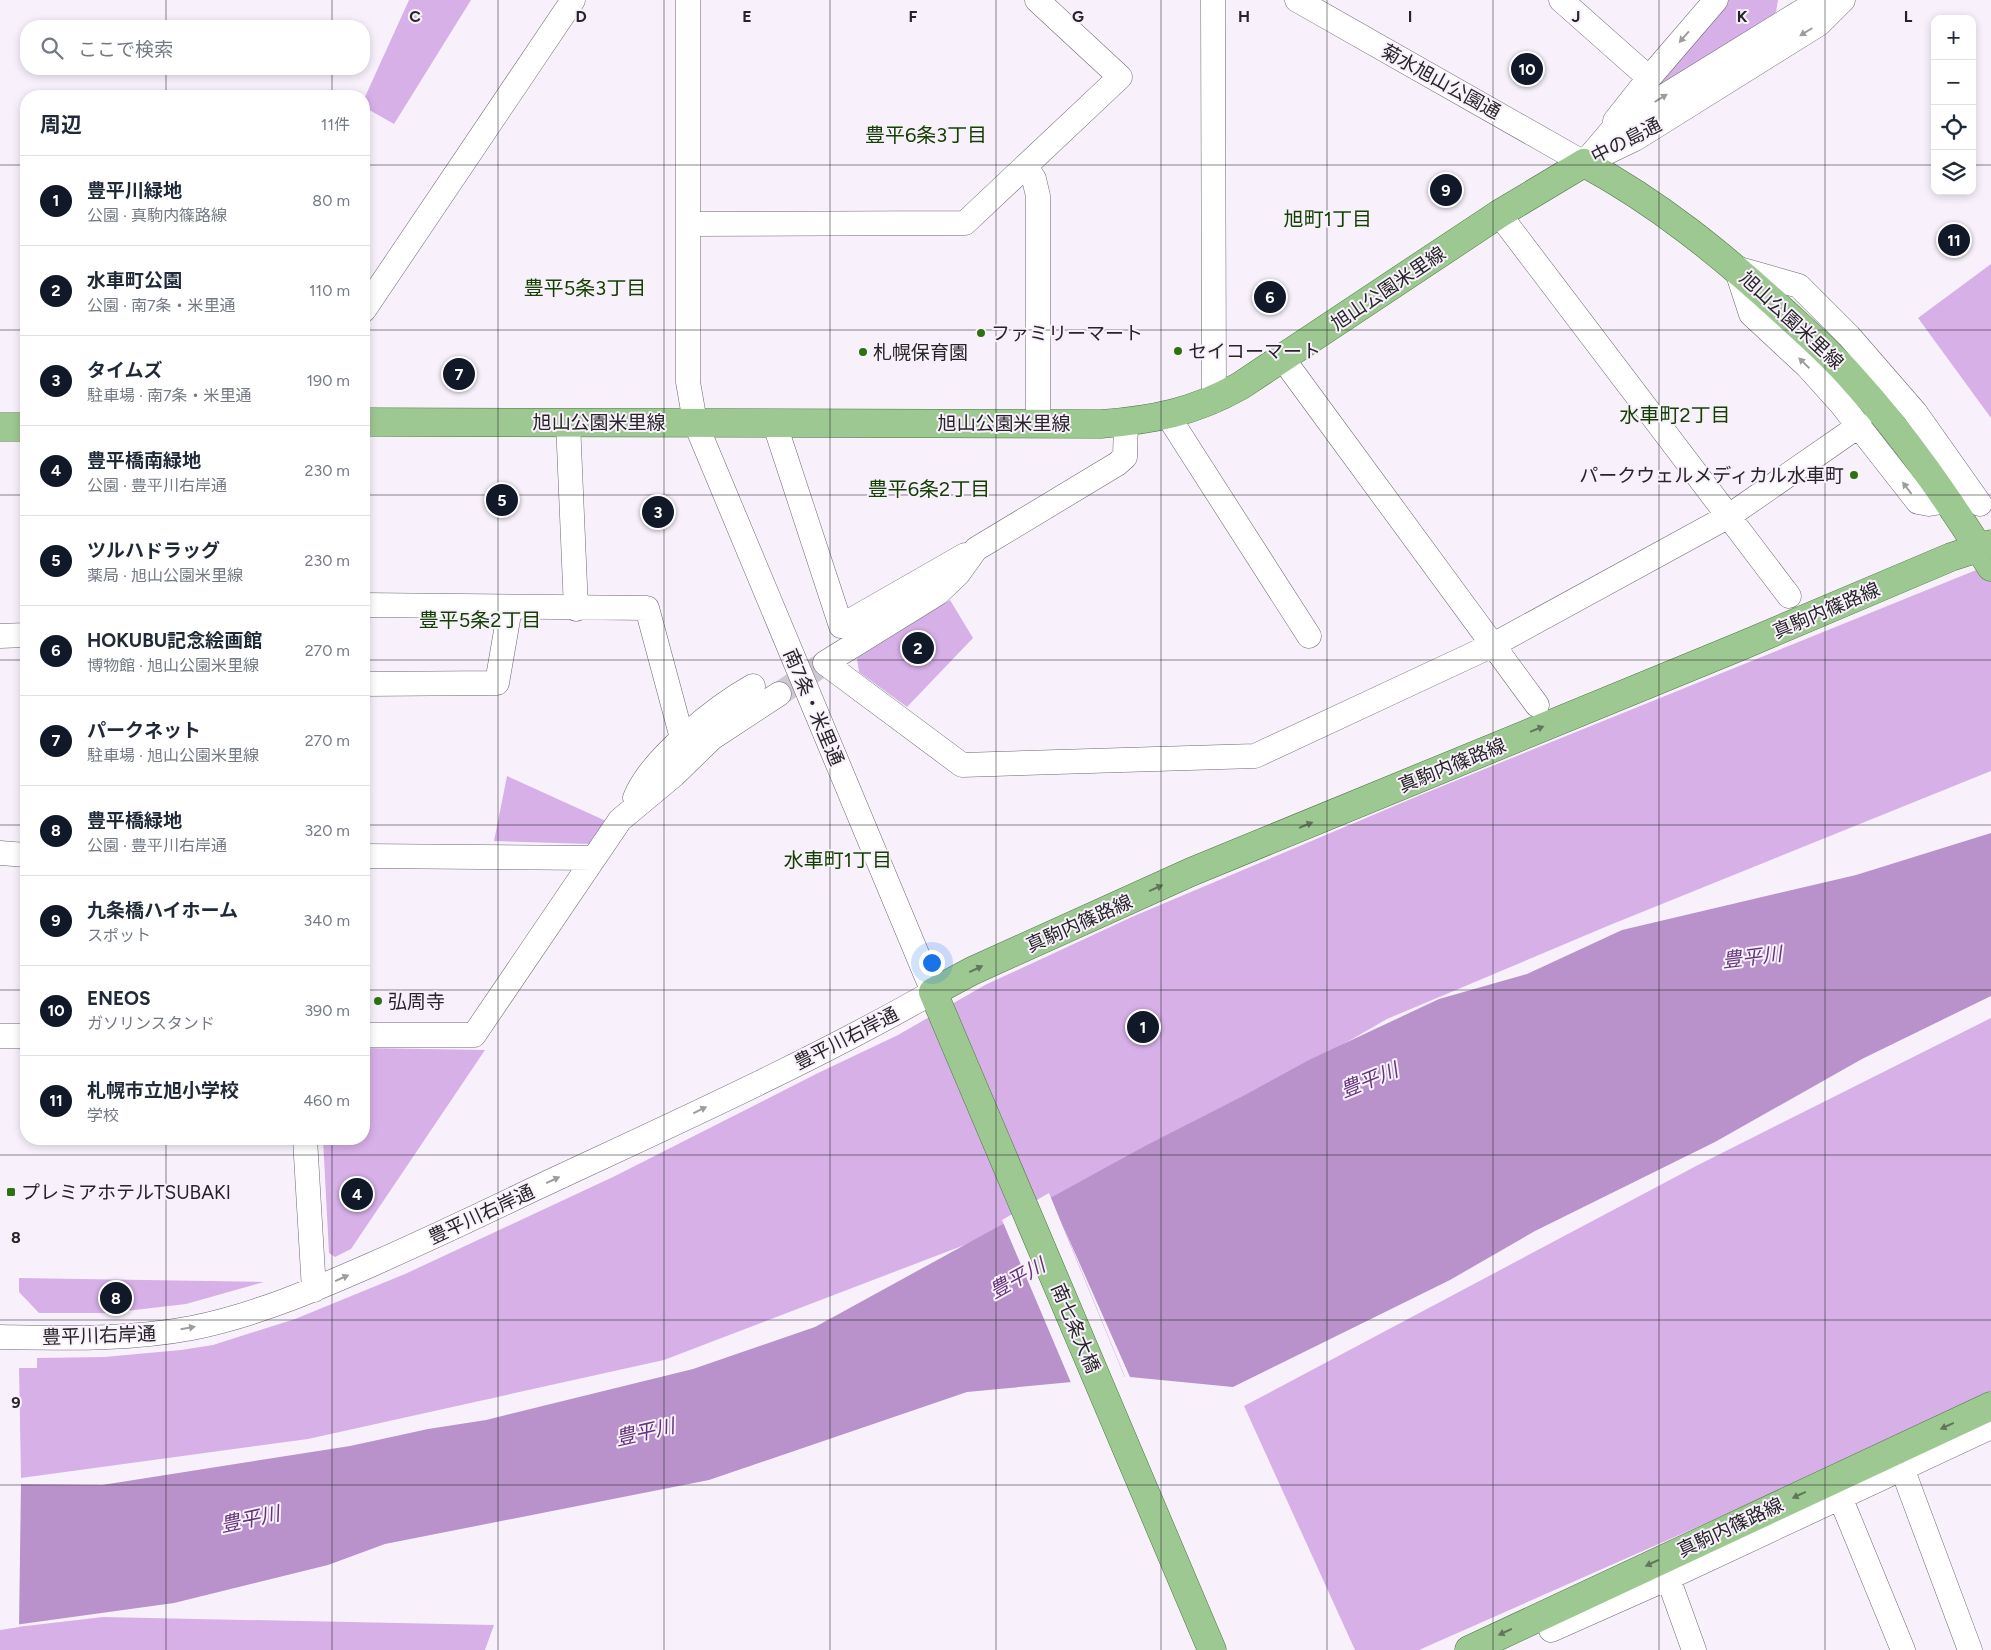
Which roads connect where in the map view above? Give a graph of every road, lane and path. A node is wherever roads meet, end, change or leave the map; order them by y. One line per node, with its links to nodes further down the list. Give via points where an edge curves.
1 (572, 0): 16 (street)
2 (688, 0): 14 (street, 南7条・米里通)
3 (1214, 0): 18 (street)
4 (1297, 0): 11 (street, 菊水旭山公園通)
5 (1561, 0): 10 (street)
6 (1716, 0): 10 (street, one-way to 10)
7 (1843, 0): 9 (street, 中の島通); 11 (street, 中の島通, one-way to 11, via 1819,24 1635,139)
8 (1040, 1): 12 (street, via 1120,77)
9 (1795, 6): 11 (street, 中の島通, one-way to 9, via 1613,129)
10 (1649, 78): 11 (street)
11 (1584, 163): 13 (main road, 旭山公園米里線); 15 (main road, 旭山公園米里線, via 1622,183)
12 (1026, 167): 14 (street, via 965,223); 25 (street, via 1034,179 1038,196)
13 (1499, 214): 17 (main road, 旭山公園米里線); 31 (street)
14 (688, 224): 22 (street, 南7条・米里通, via 688,382)
15 (1736, 268): 26 (street, one-way to 15, via 1807,366 1751,314); 29 (main road, 旭山公園米里線, via 1852,378 1908,445); 30 (street, via 1800,286 1915,412)
16 (370, 301)
17 (1283, 359): 18 (main road, 旭山公園米里線); 41 (street)
18 (1214, 401): 19 (main road, 旭山公園米里線)
19 (1168, 416): 24 (main road, 旭山公園米里線); 40 (street)
20 (370, 422): 21 (main road, 旭山公園米里線)
21 (568, 422): 22 (main road, 旭山公園米里線); 37 (street)
22 (694, 422): 23 (main road, 旭山公園米里線); 52 (street, 南7条・米里通)
23 (774, 422): 25 (main road, 旭山公園米里線); 32 (street, via 841,626)
24 (1126, 422): 25 (main road, 旭山公園米里線); 32 (street, via 1125,457 1117,464)
25 (1038, 424)
26 (1860, 425): 29 (street, one-way to 26, via 1918,502); 31 (street)
27 (0, 427): 28 (main road)
28 (20, 427)
29 (1948, 502): 33 (main road, 旭山公園米里線)
30 (1980, 504)
31 (1728, 516): 34 (street); 41 (street)
32 (976, 549): 41 (street, via 958,574 938,593 825,663 962,764 1255,756)
33 (1988, 556): 52 (main road, 真駒内篠路線, one-way to 33, via 972,971 1191,872 1951,557)
34 (1789, 596)
35 (370, 605): 36 (street)
36 (510, 608): 37 (street); 42 (street, via 498,683)
37 (576, 609): 46 (street, via 647,608)
38 (20, 635): 39 (street)
39 (0, 636)
40 (1309, 636)
41 (1493, 645): 45 (street)
42 (370, 684)
43 (753, 686): 46 (street)
44 (779, 694): 47 (street, via 712,738 674,775)
45 (1537, 705)
46 (682, 738): 47 (street, via 647,777)
47 (631, 809): 51 (street)
48 (0, 854): 49 (street)
49 (20, 855)
50 (370, 856): 51 (street)
51 (594, 858): 53 (street, via 474,1035)
52 (937, 999): 57 (street, 豊平川右岸通, one-way to 52, via 438,1235); 65 (main road, 南七条大橋)
53 (370, 1035)
54 (0, 1036): 55 (street)
55 (20, 1036)
56 (305, 1145): 57 (street)
57 (314, 1290): 58 (street, 豊平川右岸通, one-way to 57, via 102,1338 167,1332 239,1317)
58 (0, 1336)
59 (1991, 1406): 66 (main road, 真駒内篠路線, one-way to 66)
60 (1991, 1427): 61 (street)
61 (1902, 1468): 62 (street); 69 (street)
62 (1840, 1497): 63 (street); 68 (street)
63 (1668, 1578): 64 (street); 67 (street)
64 (1551, 1630)
65 (1212, 1650)
66 (1469, 1650)
67 (1694, 1650)
68 (1903, 1650)
69 (1970, 1650)

